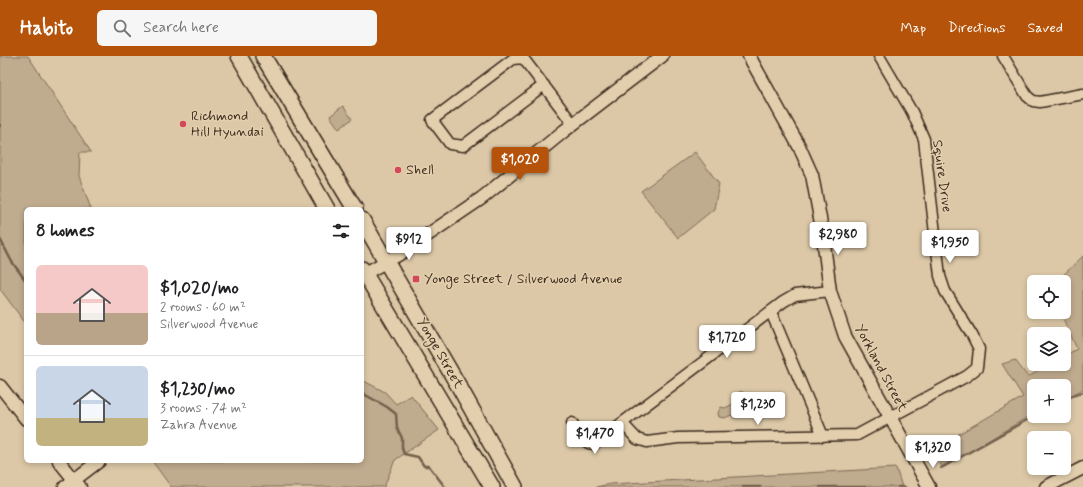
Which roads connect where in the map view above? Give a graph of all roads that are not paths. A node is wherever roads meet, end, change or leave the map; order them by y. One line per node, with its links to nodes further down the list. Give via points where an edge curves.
1 (239, 56): 10 (main road)
2 (263, 56): 11 (main road)
3 (662, 56): 9 (street)
4 (749, 56): 16 (street, Yorkland Street, via 799,146 812,175)
5 (879, 56): 20 (street, Squire Drive, via 922,133 940,276 978,349 977,368)
6 (1003, 56): 8 (street, via 1027,96 1033,101)
7 (544, 85): 7 (street, via 523,58 515,58 432,120 450,144 463,146); 9 (street)
8 (1083, 94)
9 (573, 124): 13 (street, via 482,198)
10 (326, 207)
11 (354, 207)
12 (364, 223): 13 (main road, Yonge Street)
13 (387, 261): 14 (street); 30 (main road, Yonge Street)
14 (364, 272)
15 (364, 275): 29 (main road, Yonge Street)
16 (830, 291): 17 (street, via 795,295); 20 (street, Yorkland Street, via 845,336)
17 (771, 312): 22 (street); 23 (street)
18 (0, 386): 19 (street)
19 (24, 416)
20 (890, 418): 23 (street, via 857,435); 31 (street, Yorkland Street)
21 (572, 424): 22 (street, via 588,443 594,444)
22 (623, 424): 23 (street, via 637,439 647,442 678,438)
23 (823, 436)
24 (60, 463): 27 (street)
25 (97, 463): 27 (street)
26 (1083, 468): 28 (street)
27 (73, 485)
28 (1054, 485)
29 (492, 487)
30 (515, 487)
31 (929, 487)

